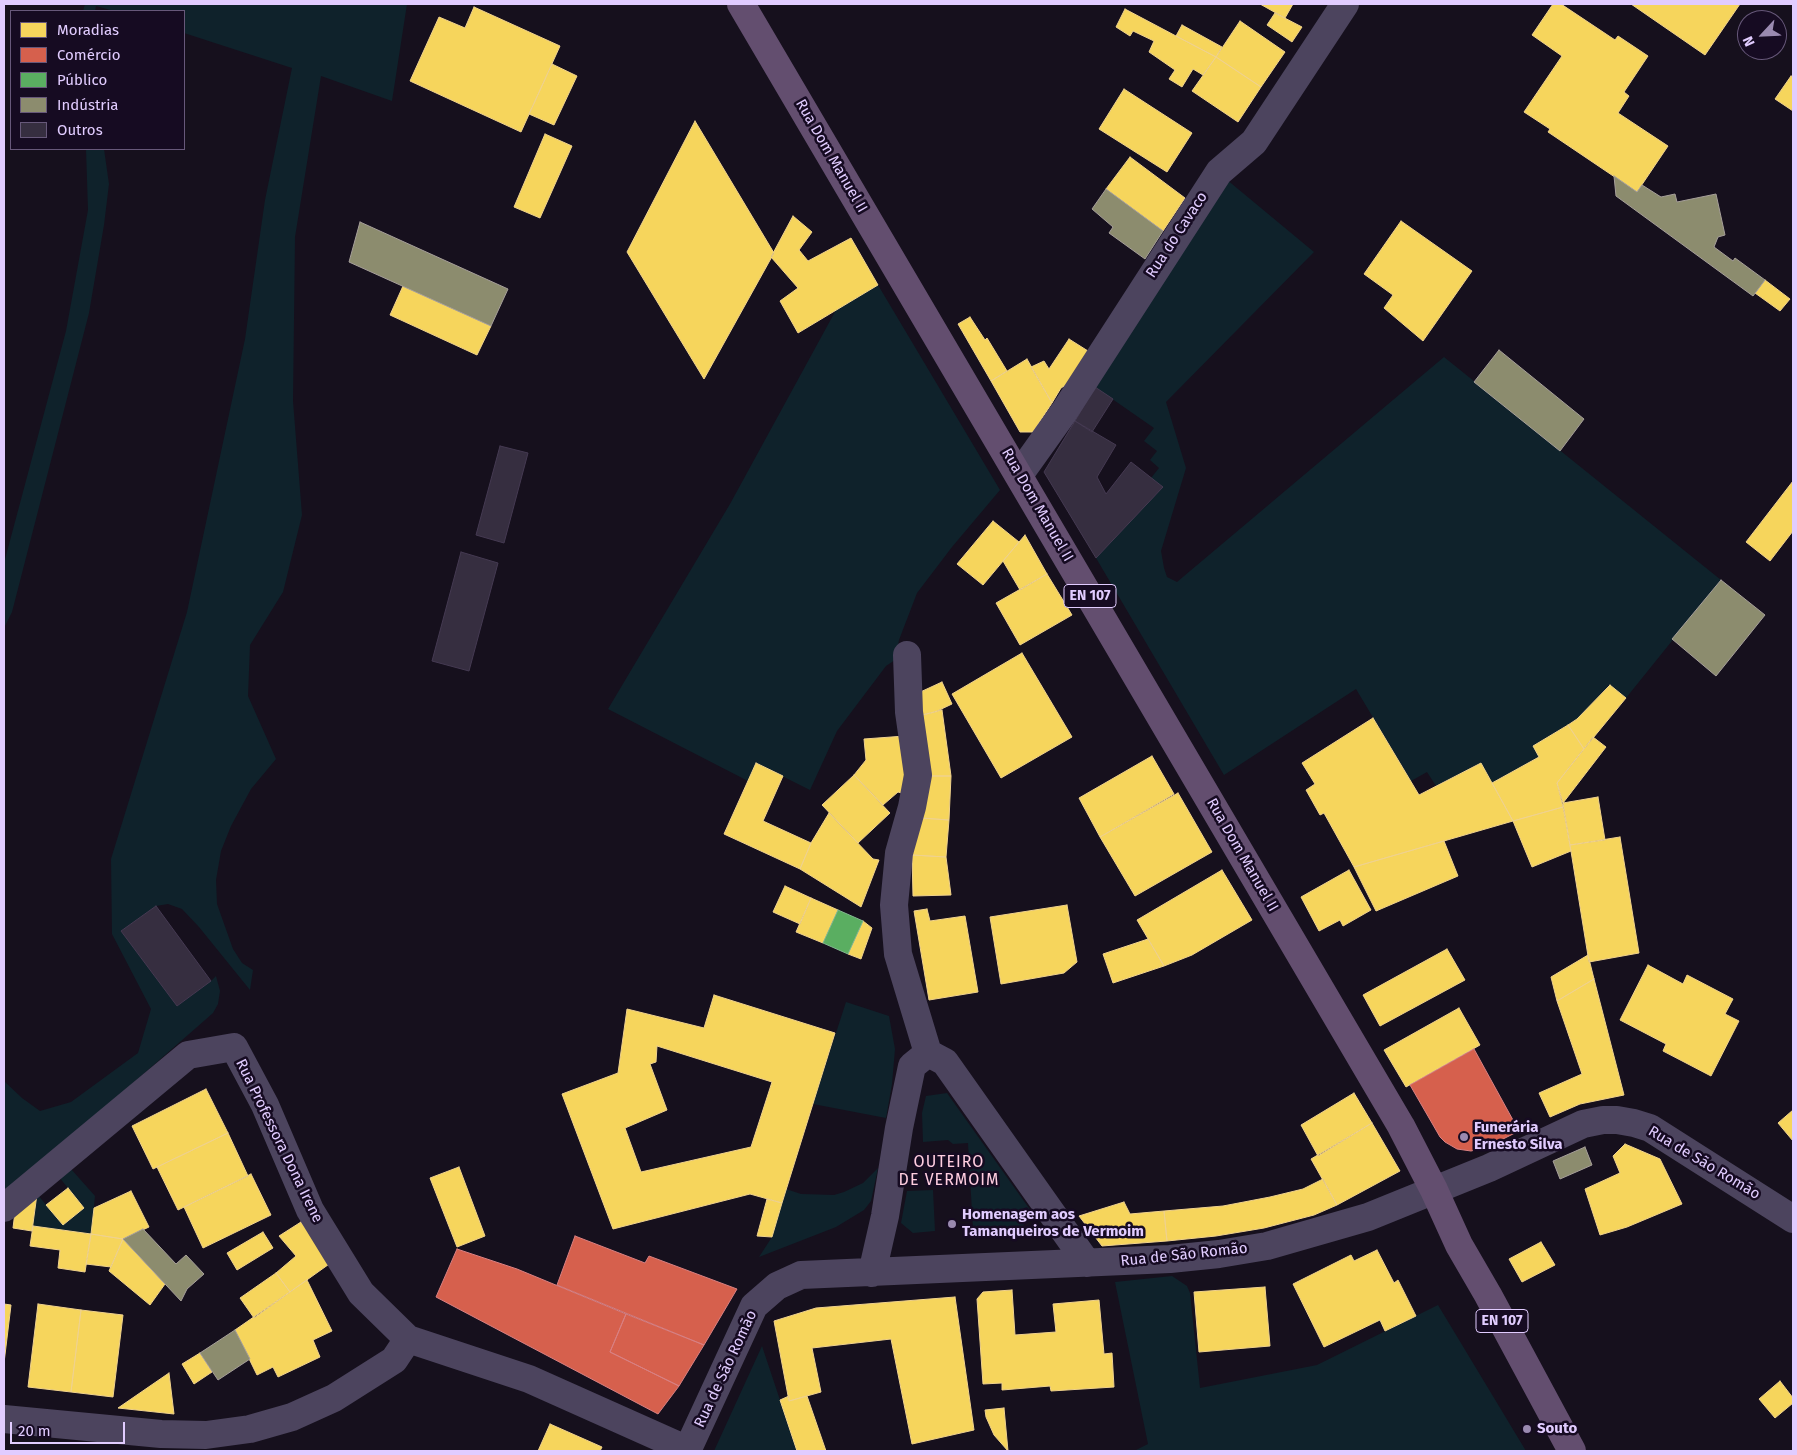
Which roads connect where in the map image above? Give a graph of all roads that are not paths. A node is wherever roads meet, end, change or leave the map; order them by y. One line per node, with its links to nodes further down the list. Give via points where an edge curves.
1 (742, 4): 3 (main road, Rua Dom Manuel II / EN 107)
2 (1345, 4): 3 (street, Rua do Cavaco, via 1254,142 1219,172 1064,412)
3 (1019, 475): 6 (main road, Rua Dom Manuel II / EN 107, via 1401,1126)
4 (908, 655): 5 (street, via 909,712 918,775 899,853 894,905 898,954)
5 (928, 1053): 9 (street, via 945,1062); 10 (street, via 912,1066)
6 (1434, 1190): 8 (street, Rua de São Romão, via 1584,1124 1617,1120 1656,1132); 9 (street, Rua de São Romão, via 1368,1218 1267,1246 1199,1256); 14 (main road, EN 107, via 1459,1245)
7 (4, 1208): 11 (street, Rua Professora Dona Irene, via 188,1055 234,1047 265,1105 310,1210 361,1293)
8 (1793, 1219)
9 (1087, 1263): 10 (street, Rua de São Romão)
10 (872, 1272): 13 (street, Rua de São Romão, via 801,1275 777,1286 754,1306)
11 (408, 1339): 12 (street, via 394,1360 334,1398 250,1429 206,1435 162,1434); 13 (street, Rua Professora Dona Irene, via 529,1379)
12 (4, 1419)
13 (688, 1450)
14 (1572, 1451)

